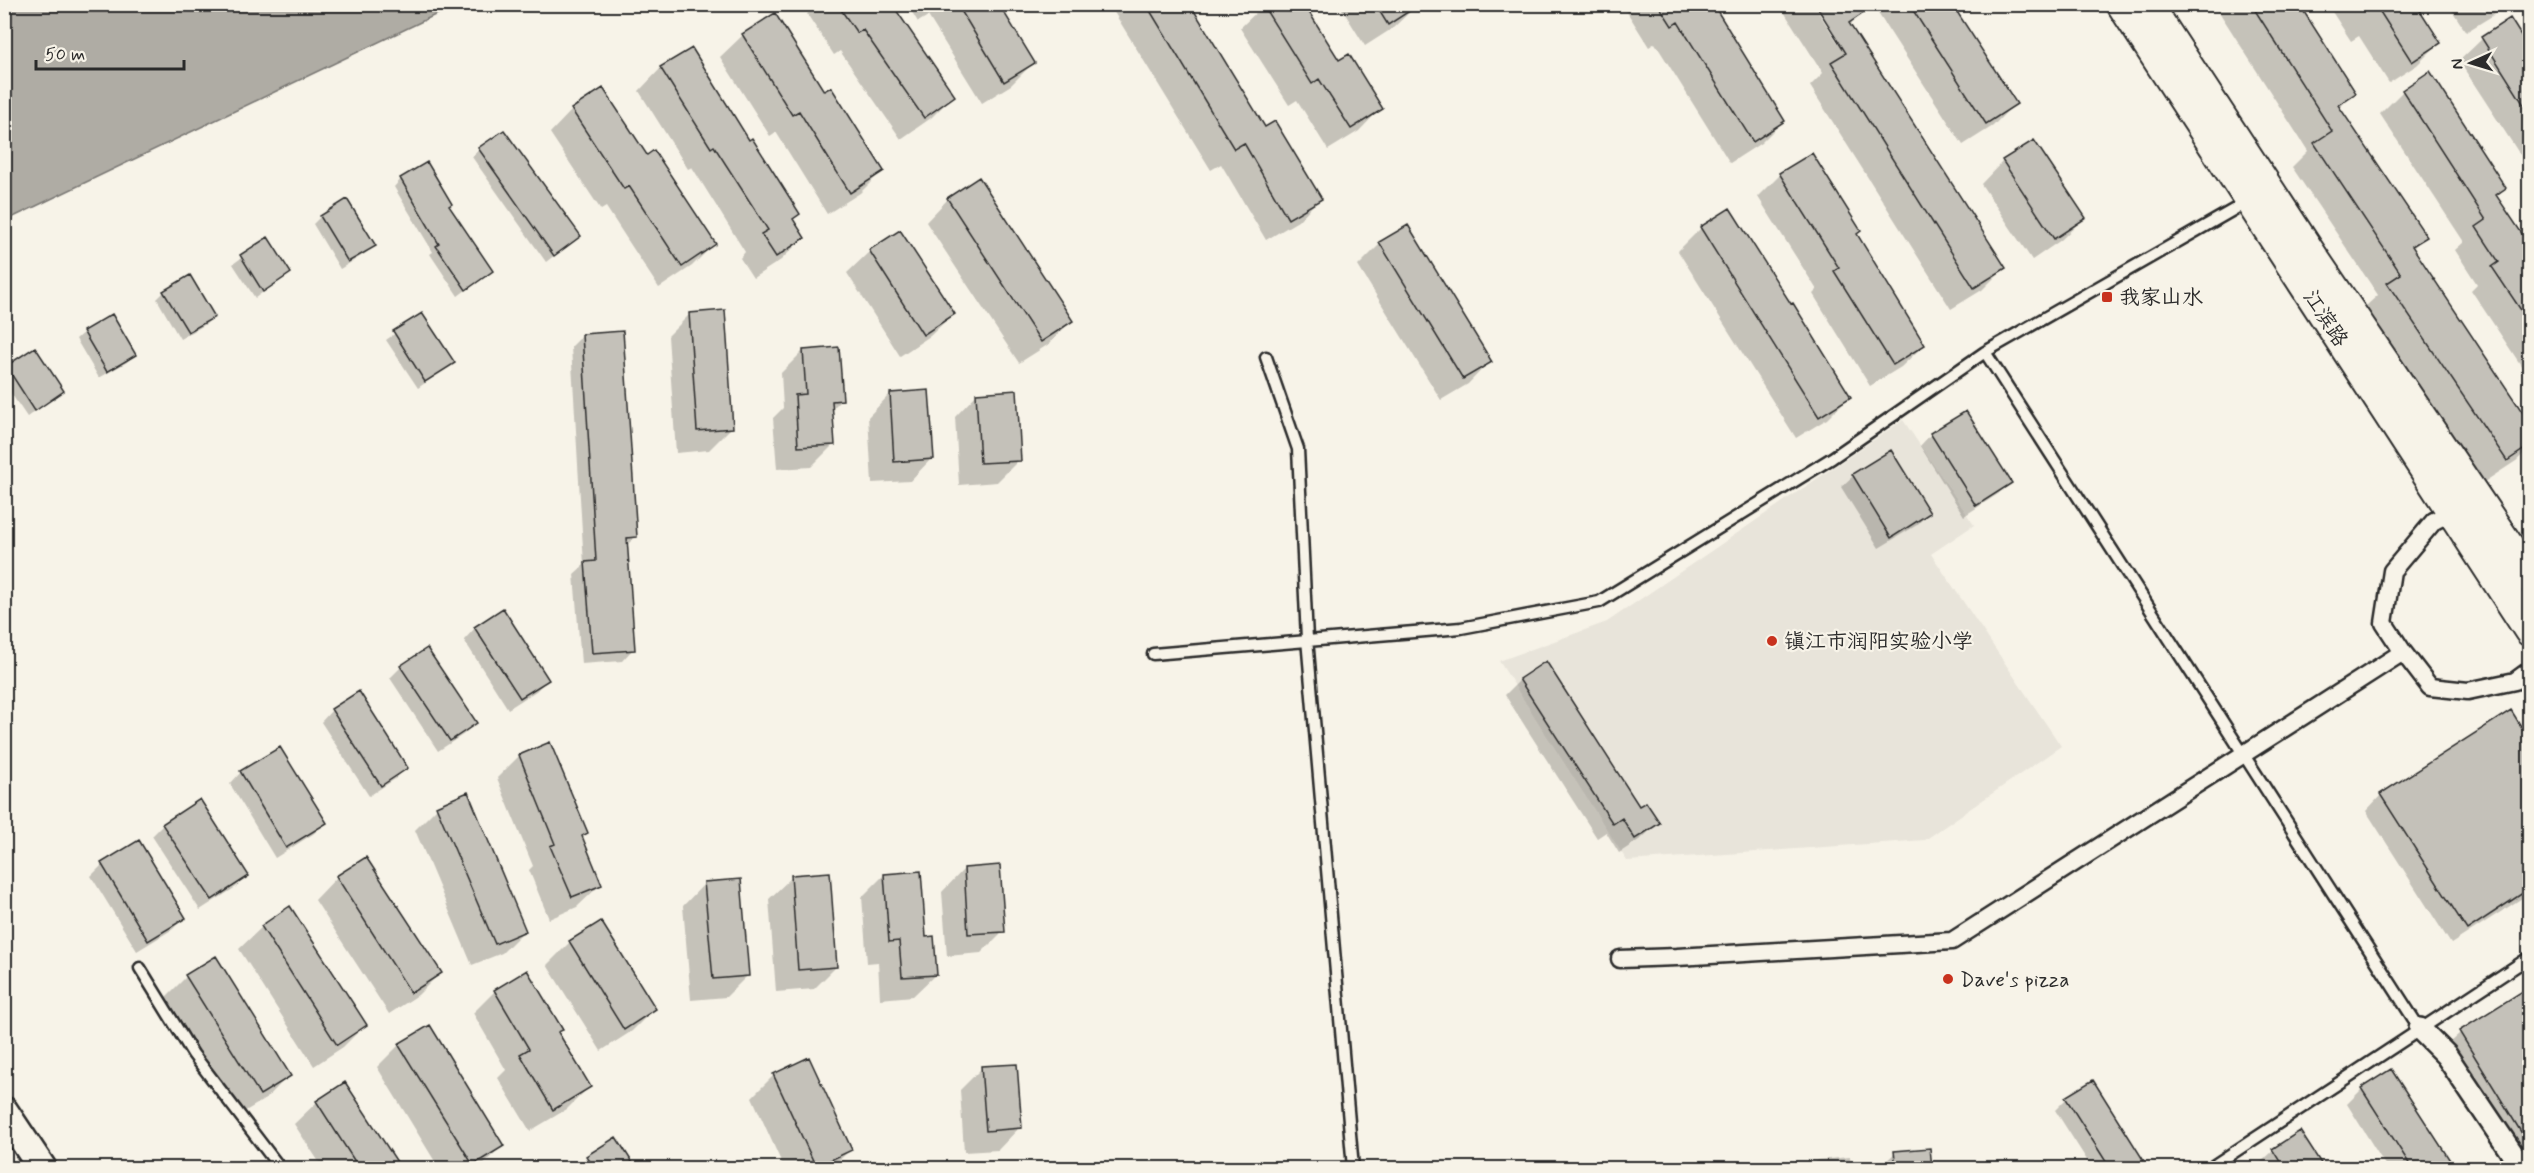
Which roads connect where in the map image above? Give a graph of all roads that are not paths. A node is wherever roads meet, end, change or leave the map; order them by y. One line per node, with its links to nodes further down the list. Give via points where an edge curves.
1 (2122, 4): 3 (main road, 江滨路)
2 (2147, 4): 7 (main road, 江滨路)
3 (2249, 201): 4 (lane); 6 (main road, 江滨路)
4 (1985, 352): 9 (lane, via 1832,458 1599,602 1461,628); 13 (lane)
5 (1266, 357): 9 (lane, via 1298,449)
6 (2452, 512): 8 (main road, 江滨路); 10 (street, via 2433,521 2392,570 2384,623)
7 (2529, 578)
8 (2527, 622)
9 (1307, 639): 11 (lane); 21 (lane)
10 (2403, 652): 12 (street, via 2430,687 2468,692 2516,681); 13 (street)
11 (1153, 654)
12 (2529, 670)
13 (2243, 754): 15 (street, via 1952,941); 17 (lane)
14 (2529, 957): 17 (lane)
15 (1620, 958)
16 (140, 968): 20 (lane, via 193,1054)
17 (2420, 1029): 22 (lane); 23 (street, via 2446,1055)
18 (4, 1111): 19 (street)
19 (42, 1168)
20 (280, 1168)
21 (1353, 1168)
22 (2210, 1168)
23 (2522, 1168)

